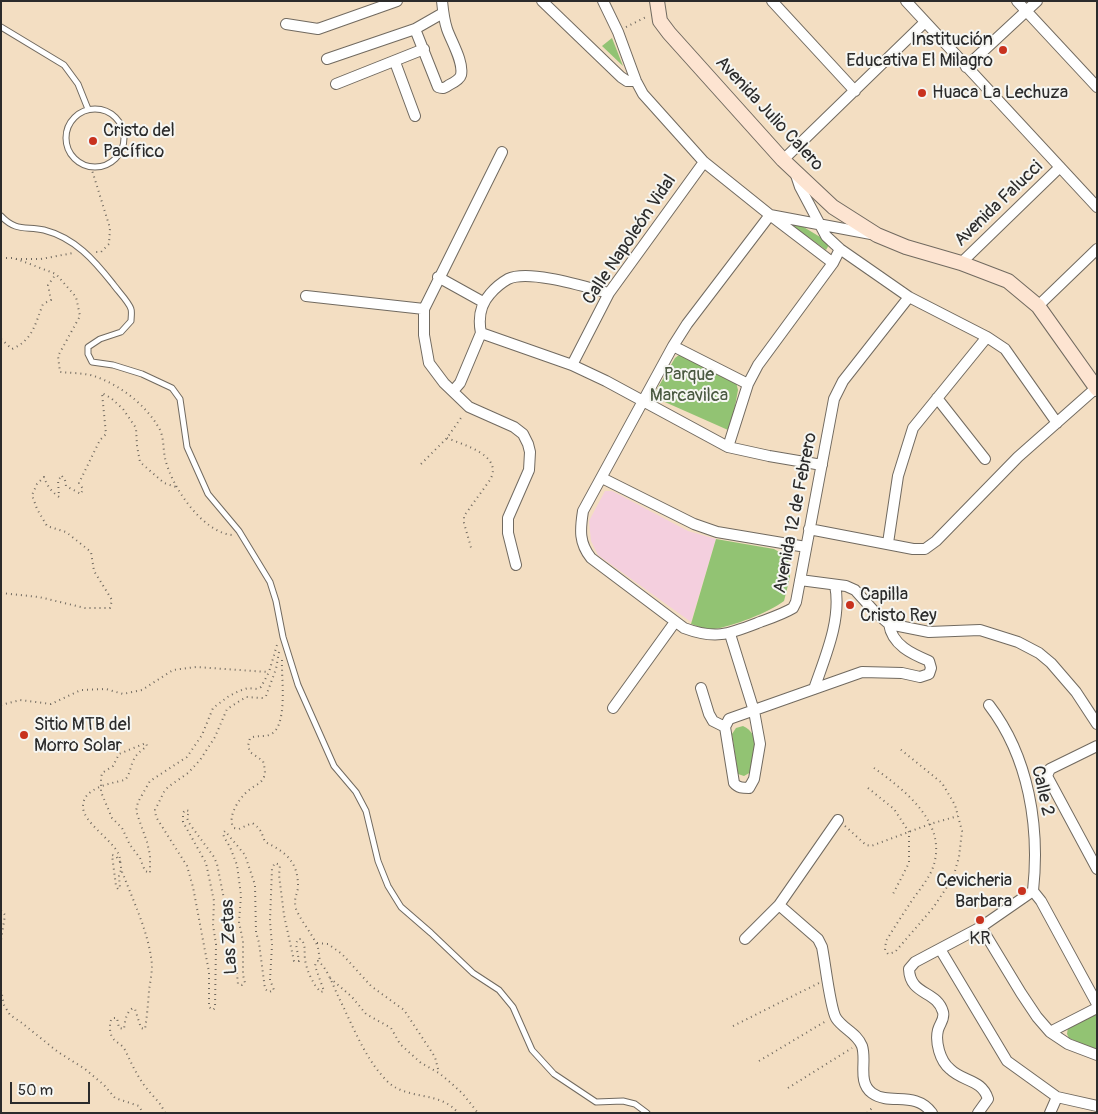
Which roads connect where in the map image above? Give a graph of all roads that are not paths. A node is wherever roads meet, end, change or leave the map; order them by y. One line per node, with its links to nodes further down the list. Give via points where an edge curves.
1 (397, 1): 13 (street, via 318,29)
2 (442, 1): 11 (street)
3 (542, 1): 20 (street, via 621,77)
4 (603, 1): 20 (street)
5 (657, 1): 27 (street, Avenida Julio Calero, via 660,22)
6 (772, 1): 23 (street)
7 (906, 1): 12 (street)
8 (1016, 1): 10 (street)
9 (1037, 1): 10 (street)
10 (1026, 11): 19 (street); 22 (street)
11 (443, 13): 15 (street); 16 (street, via 459,60 460,78 446,87 438,86)
12 (924, 21): 19 (street); 23 (street)
13 (286, 24)
14 (1, 27): 24 (lane, via 64,65 78,84)
15 (415, 29): 16 (street); 17 (street)
16 (424, 49): 18 (street)
17 (327, 59)
18 (395, 62): 21 (street); 25 (street)
19 (966, 67): 29 (street)
20 (636, 81): 28 (street, via 643,94)
21 (336, 84)
22 (1097, 87)
23 (855, 91): 27 (street)
24 (88, 109): 24 (lane, via 79,113 67,129 68,149 82,164 100,166 116,158 122,150 124,132 115,116 107,111)
25 (415, 116)
26 (502, 152): 40 (street)
27 (783, 160): 30 (street, Avenida Julio Calero)
28 (704, 162): 32 (street); 41 (street, Calle Napoleón Vidal)
29 (1061, 168): 31 (street); 39 (street, Avenida Falucci)
30 (794, 171): 34 (street); 35 (street, Avenida Julio Calero, via 833,207)
31 (1097, 207)
32 (770, 215): 34 (street, Avenida Julio Calero); 38 (street); 49 (street, Avenida 12 de Febrero)
33 (1, 216): 91 (lane, via 18,228 43,230 84,250 131,309 131,321 121,332 100,339 88,347 88,354 92,362 142,374 172,388 180,399 187,447 208,494 242,536 270,582 298,685 334,766 356,792 366,811 378,861 401,908 473,973 499,990 513,1007 532,1050 554,1074 596,1102 623,1101 635,1104)
34 (818, 224): 35 (street, Avenida Julio Calero); 36 (street)
35 (877, 235): 39 (street, Avenida Julio Calero)
36 (840, 249): 38 (street); 43 (street)
37 (1097, 249): 45 (street)
38 (833, 263): 51 (street, via 758,365)
39 (961, 263): 45 (street, Avenida Julio Calero, via 1008,281)
40 (438, 277): 44 (street); 46 (street)
41 (609, 293): 44 (street, via 528,276 509,278); 50 (street, Calle Napoleón Vidal)
42 (306, 296): 46 (street)
43 (909, 296): 48 (street); 59 (street, Avenida 12 de Febrero, via 844,381 834,399)
44 (483, 302): 47 (street)
45 (1038, 306): 52 (street, Avenida Julio Calero)
46 (424, 309): 53 (street, via 424,335 430,363)
47 (481, 333): 50 (street); 53 (street, via 460,383)
48 (987, 337): 54 (street); 56 (street, via 1005,349)
49 (673, 346): 51 (street); 55 (street, Avenida 12 de Febrero)
50 (572, 365): 55 (street)
51 (748, 384): 57 (street)
52 (1096, 388): 56 (street)
53 (453, 391): 64 (street, via 469,407 514,427 528,444 529,470 508,518 508,533)
54 (937, 398): 58 (street); 62 (street, via 913,428 898,476)
55 (643, 402): 57 (street); 60 (street, Avenida 12 de Febrero)
56 (1057, 423): 62 (street, via 1018,457 936,542 925,549)
57 (728, 447): 59 (street)
58 (985, 459)
59 (822, 465): 61 (street, Avenida 12 de Febrero)
60 (602, 478): 63 (street, via 694,524 718,532); 67 (street, Avenida 12 de Febrero, via 583,511 580,529 585,550)
61 (809, 529): 62 (street); 63 (street, Avenida 12 de Febrero)
62 (888, 543)
63 (806, 547): 65 (street, Avenida 12 de Febrero)
64 (516, 565)
65 (800, 580): 66 (street); 69 (street, Avenida 12 de Febrero, via 793,608)
66 (835, 585): 68 (street, via 855,590); 71 (street, via 836,620)
67 (675, 622): 69 (street, Avenida 12 de Febrero, via 697,633); 73 (street)
68 (888, 624): 71 (street, via 898,643 910,653 929,661 931,672 924,677 862,672); 75 (street, via 929,632 980,630 1018,642 1051,663)
69 (730, 634): 74 (street)
70 (701, 688): 76 (street, via 709,714)
71 (814, 689): 74 (street)
72 (989, 706): 80 (street, Calle 2, via 999,718 1027,784 1035,836)
73 (613, 708)
74 (754, 712): 76 (street, via 730,719); 76 (street, via 760,754 749,788 734,783)
75 (1097, 724)
76 (725, 727)
77 (1097, 746): 79 (street, via 1050,770 1047,776)
78 (838, 820): 81 (street)
79 (1097, 869)
80 (1033, 891): 82 (street); 85 (street)
81 (779, 905): 83 (street); 92 (street, via 818,939 822,947 835,1016 860,1043 864,1080 869,1090 882,1098 902,1098 923,1104)
82 (981, 927): 84 (street); 87 (street, via 1021,993)
83 (745, 939)
84 (940, 949): 89 (street, via 1007,1061); 93 (street, via 915,962 909,969 909,977 913,985 930,996 942,1010 944,1018 938,1030 938,1046 948,1068 986,1091 988,1098)
85 (1097, 1004)
86 (1097, 1008): 87 (street)
87 (1050, 1032): 88 (street, via 1068,1044)
88 (1097, 1055)
89 (1057, 1096): 90 (street); 94 (street)
90 (1097, 1106)
91 (647, 1113)
92 (932, 1113)
93 (978, 1113)
94 (1050, 1113)

